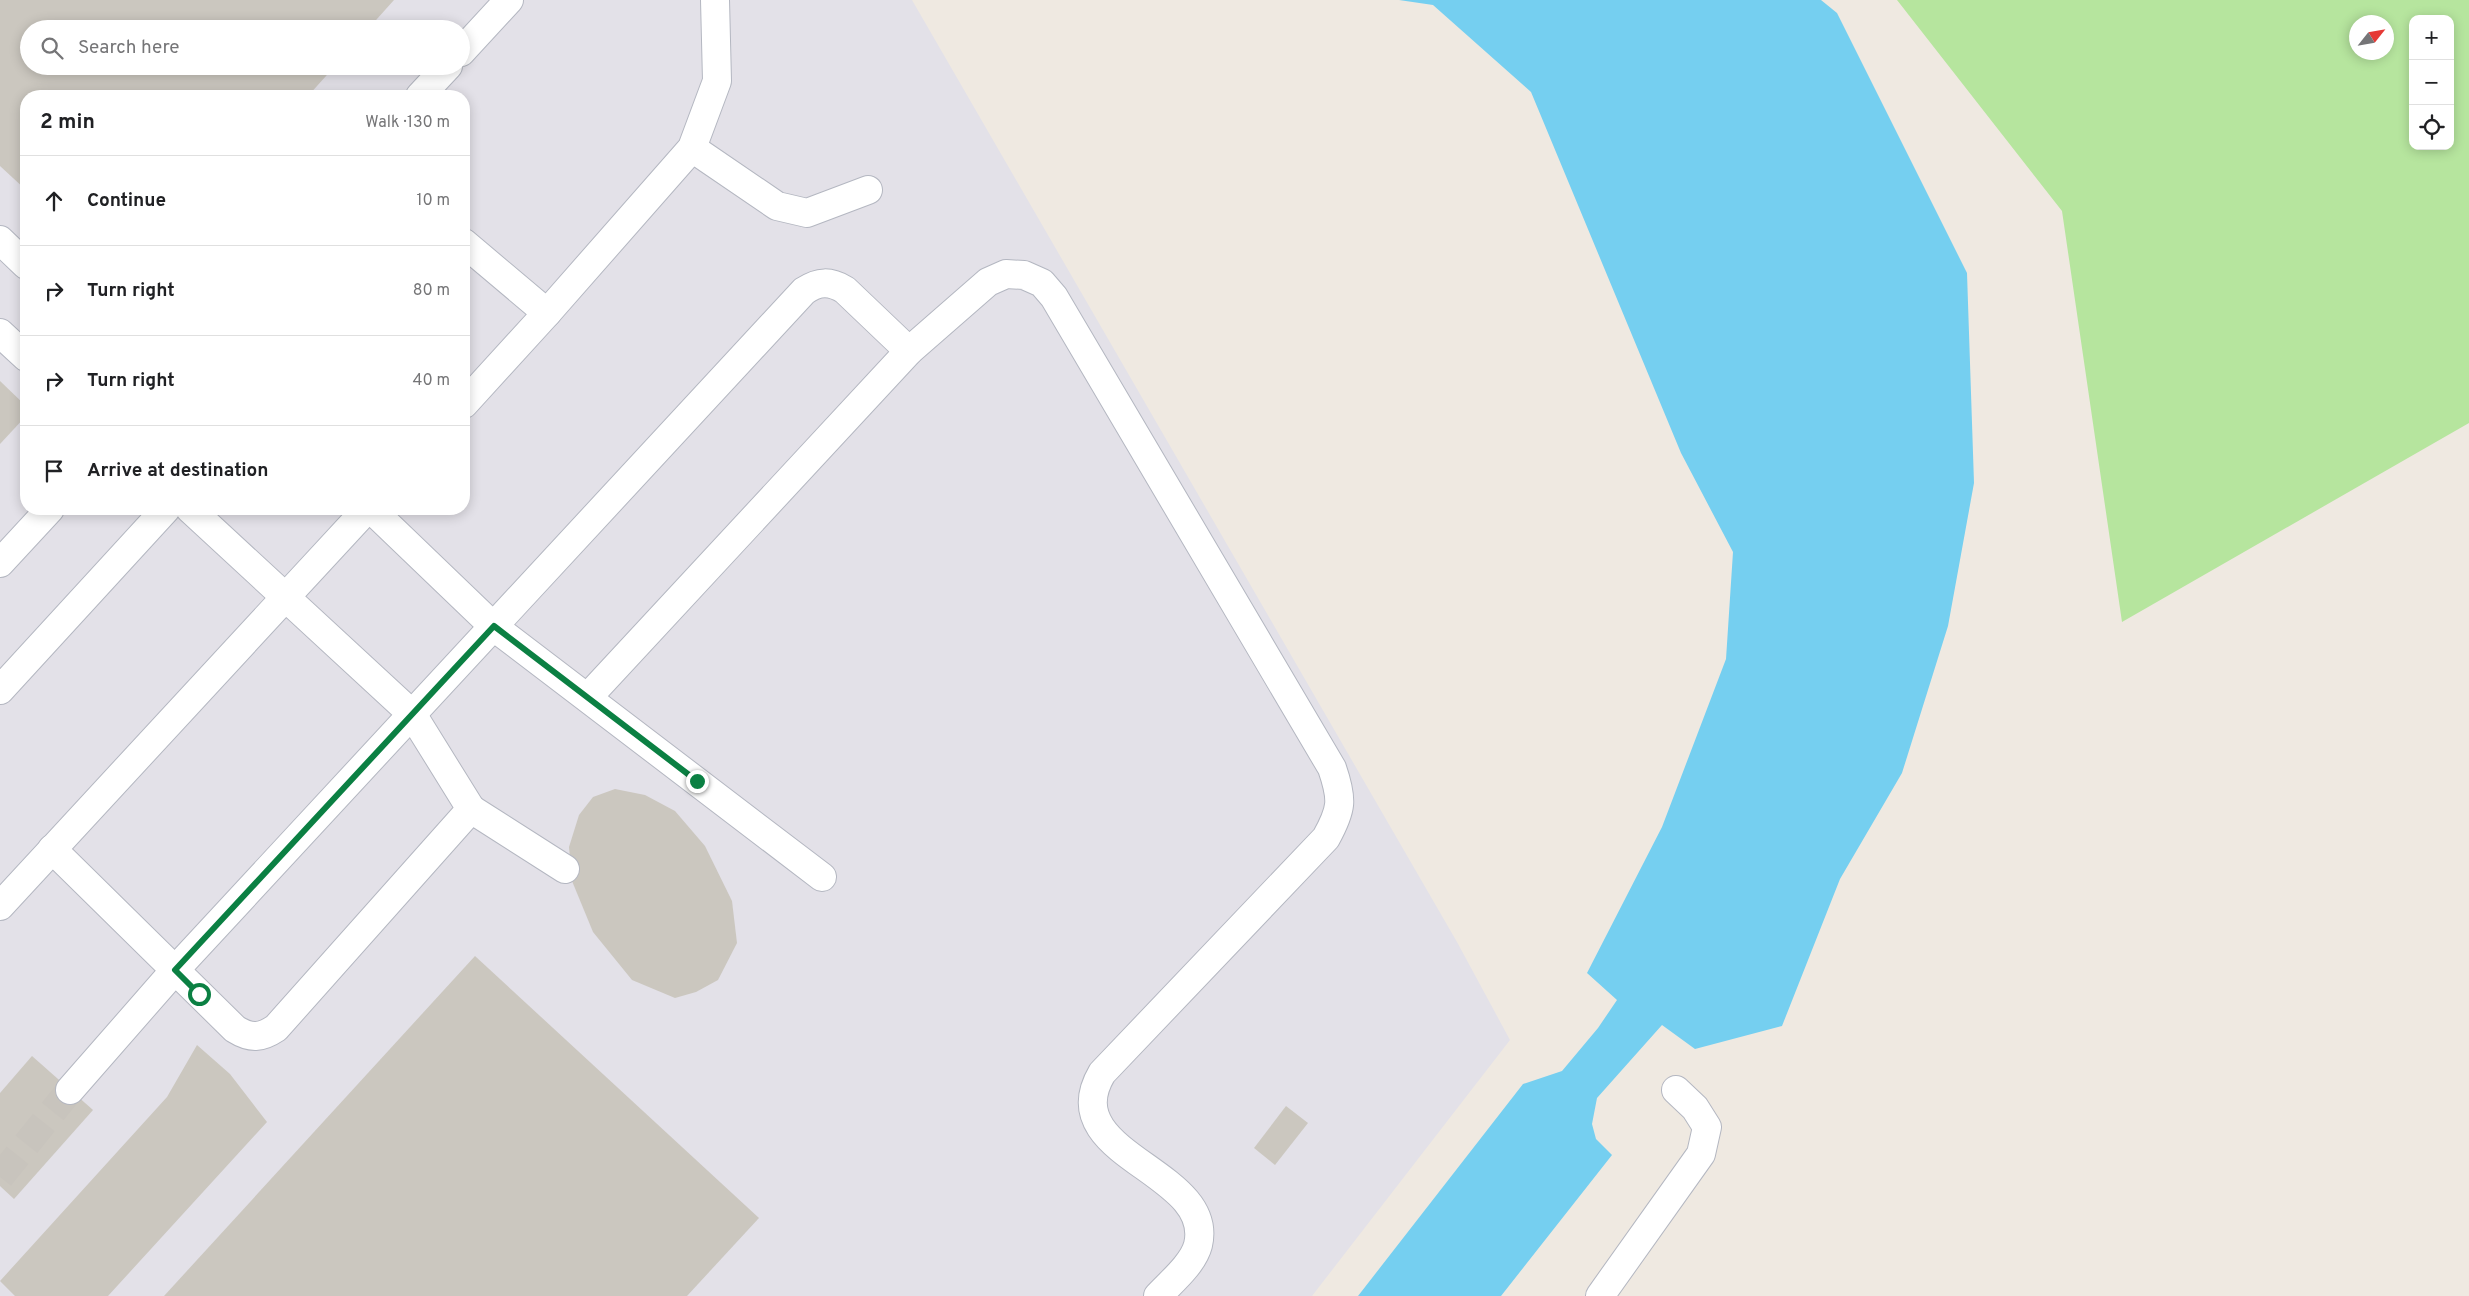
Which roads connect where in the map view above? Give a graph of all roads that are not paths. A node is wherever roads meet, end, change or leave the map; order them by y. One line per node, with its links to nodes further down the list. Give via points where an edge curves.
1 (509, 0): 3 (street)
2 (715, 0): 6 (street, via 717,81)
3 (470, 42)
4 (440, 75): 5 (street)
5 (426, 90)
6 (692, 148): 7 (street, via 777,206 807,213); 11 (street)
7 (868, 190)
8 (0, 240): 10 (street)
9 (470, 248): 11 (street)
10 (20, 259)
11 (547, 313): 15 (street)
12 (0, 333): 14 (street)
13 (908, 351): 23 (street, via 840,287 824,282 809,288); 25 (street); 35 (street, via 988,282 1006,274 1024,275 1042,283 1059,306 1327,760 1340,792 1338,816 1326,838 1102,1073 1093,1088 1091,1106 1096,1122 1195,1212 1200,1229 1198,1246)
14 (20, 352)
15 (470, 397)
16 (44, 515): 21 (street)
17 (160, 515): 24 (street)
18 (196, 515): 22 (street)
19 (363, 515): 22 (street)
20 (375, 515): 23 (street)
21 (0, 563)
22 (285, 597): 26 (street); 28 (street)
23 (494, 626): 25 (street); 26 (street)
24 (0, 690)
25 (588, 697): 30 (street)
26 (412, 714): 27 (street); 32 (street)
27 (472, 809): 29 (street); 32 (street, via 276,1028 266,1034 256,1037 235,1029)
28 (52, 849): 31 (street); 32 (street)
29 (565, 869)
30 (822, 877)
31 (0, 906)
32 (175, 970): 33 (street)
33 (70, 1090)
34 (1676, 1090): 36 (street, via 1696,1108 1707,1127 1701,1154)
35 (1158, 1296)
36 (1600, 1296)

